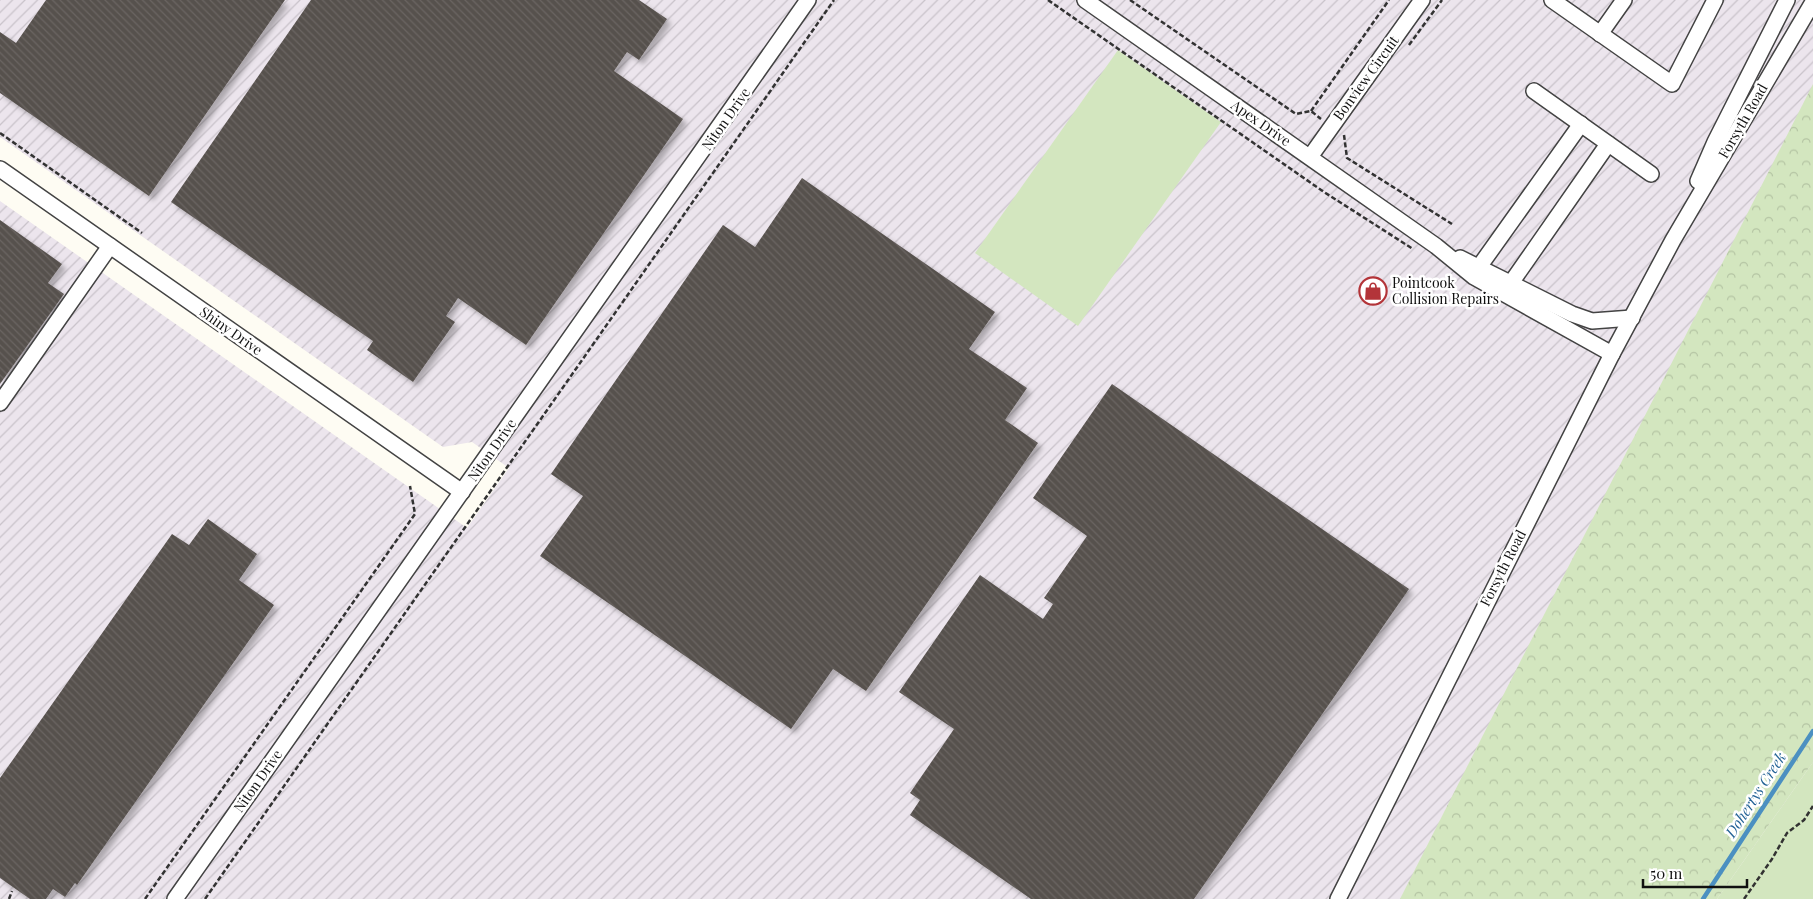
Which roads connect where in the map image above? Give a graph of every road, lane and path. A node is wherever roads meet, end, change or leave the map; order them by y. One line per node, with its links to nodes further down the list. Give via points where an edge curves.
1 (808, 0): 35 (street, Niton Drive)
2 (834, 0): 41 (path)
3 (1048, 0): 28 (path, via 1324,192)
4 (1085, 0): 20 (street, Apex Drive)
5 (1130, 0): 15 (path, via 1296,114)
6 (1389, 0): 15 (path)
7 (1422, 0): 17 (street, Bonview Circuit)
8 (1552, 0): 13 (street)
9 (1624, 0): 13 (street)
10 (1715, 0): 13 (street, via 1672,84)
11 (1786, 0): 25 (street, Forsyth Road, via 1714,142)
12 (1813, 2): 25 (street, Forsyth Road)
13 (1600, 34)
14 (1534, 91): 16 (street)
15 (1310, 111): 17 (path)
16 (1582, 124): 19 (street); 29 (street)
17 (1332, 126): 20 (street, Bonview Circuit); 23 (path, via 1344,135 1347,158)
18 (0, 133): 24 (path)
19 (1608, 144): 22 (street); 30 (street)
20 (1310, 157): 27 (street, Apex Drive)
21 (0, 169): 26 (street, Shiny Drive)
22 (1651, 174)
23 (1452, 224)
24 (142, 232)
25 (1673, 240): 31 (street, Forsyth Road)
26 (110, 246): 33 (street); 35 (street, Shiny Drive)
27 (1436, 246): 29 (street, Apex Drive); 32 (street, Apex Drive, via 1474,276)
28 (1417, 252)
29 (1479, 267): 30 (street, Apex Drive)
30 (1511, 283): 31 (street, Apex Drive, via 1592,321)
31 (1632, 318): 32 (street, Forsyth Road)
32 (1612, 354): 42 (street, Forsyth Road)
33 (0, 402)
34 (410, 486): 39 (path, via 415,514)
35 (462, 492): 40 (street, Niton Drive)
36 (1813, 806): 43 (path, via 1804,820 1787,833)
37 (12, 891): 38 (path)
38 (9, 899)
39 (145, 899)
40 (175, 899)
41 (204, 899)
42 (1338, 899)
43 (1744, 899)

